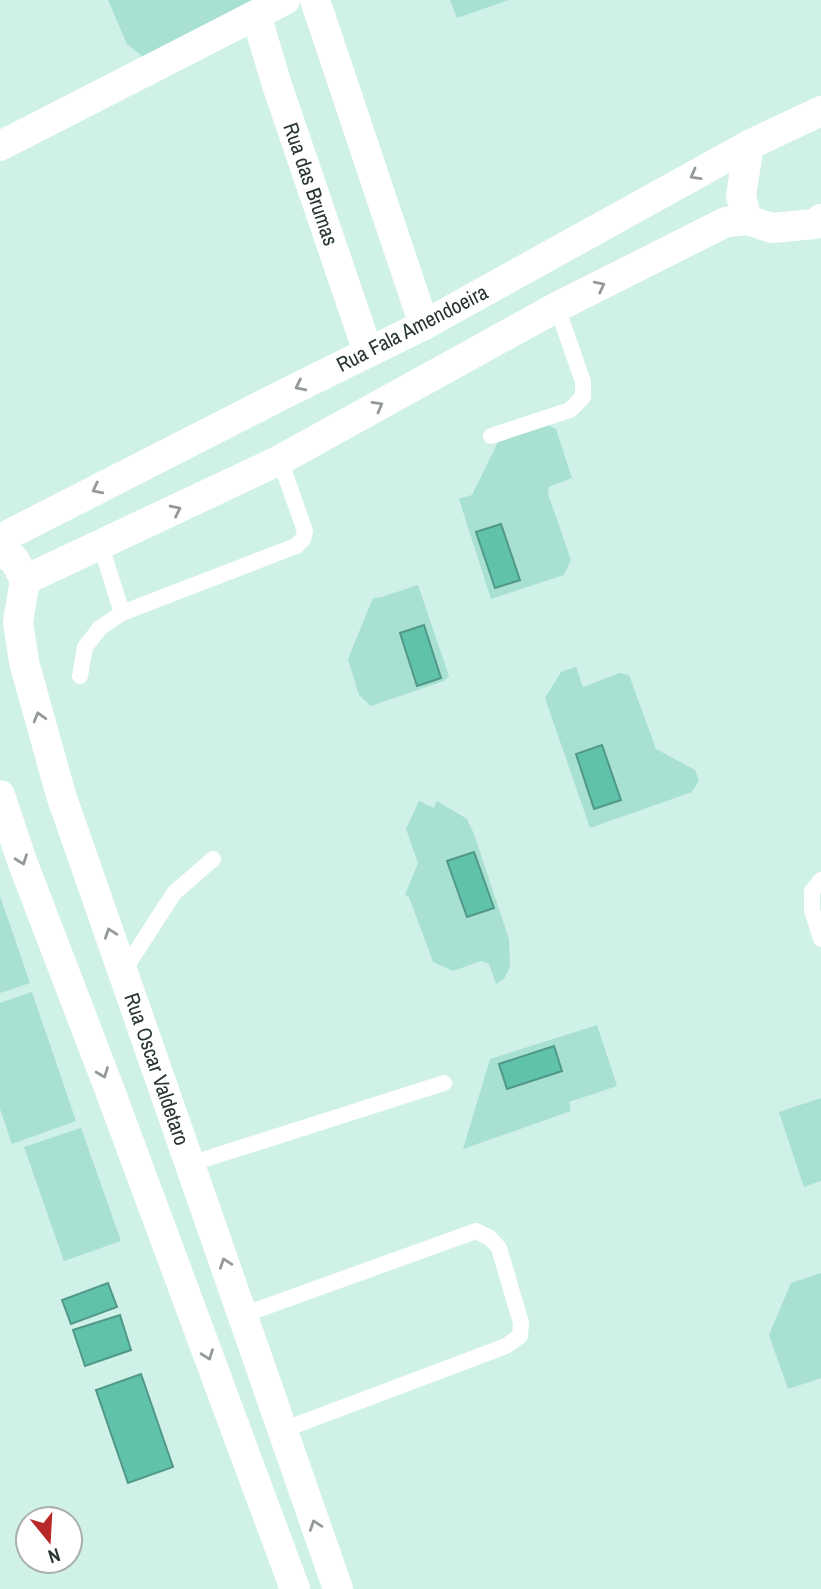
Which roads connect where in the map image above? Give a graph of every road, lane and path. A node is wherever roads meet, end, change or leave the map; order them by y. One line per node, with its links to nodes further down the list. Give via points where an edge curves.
1 (285, 0): 3 (street)
2 (315, 0): 10 (street)
3 (256, 15): 6 (street); 11 (street, Rua das Brumas)
4 (821, 111): 5 (street, Rua Fala Amendoeira)
5 (749, 145): 7 (street, via 741,196); 10 (street, Rua Fala Amendoeira, one-way to 10)
6 (0, 146)
7 (747, 220): 8 (street, via 772,228); 9 (street, one-way to 7, via 726,222)
8 (819, 229)
9 (557, 307): 12 (lane, via 583,382 583,397 570,411); 13 (street, one-way to 9)
10 (424, 325): 11 (street, Rua Fala Amendoeira)
11 (368, 352): 14 (street, Rua Fala Amendoeira, one-way to 14)
12 (491, 436)
13 (279, 460): 15 (street, one-way to 13); 18 (lane, via 305,531 296,547)
14 (0, 539)
15 (101, 546): 17 (street); 18 (lane)
16 (0, 552): 17 (street, via 14,559)
17 (25, 580): 19 (street, Rua Oscar Valdetaro)
18 (122, 613): 20 (lane, via 100,628 85,647)
19 (9, 626): 25 (street, Rua Oscar Valdetaro, one-way to 19)
20 (80, 676)
21 (0, 795): 30 (street, one-way to 30)
22 (213, 859): 25 (lane, via 174,893)
23 (821, 880): 24 (lane, via 811,891)
24 (821, 939)
25 (123, 972): 27 (street, Rua Oscar Valdetaro)
26 (444, 1083): 27 (lane)
27 (190, 1164): 28 (street, Rua Oscar Valdetaro, one-way to 27)
28 (243, 1315): 29 (street, Rua Oscar Valdetaro); 29 (lane, via 476,1231 499,1248 521,1323 520,1336 506,1346)
29 (283, 1430): 31 (street, Rua Oscar Valdetaro, one-way to 29)
30 (295, 1589)
31 (338, 1589)

